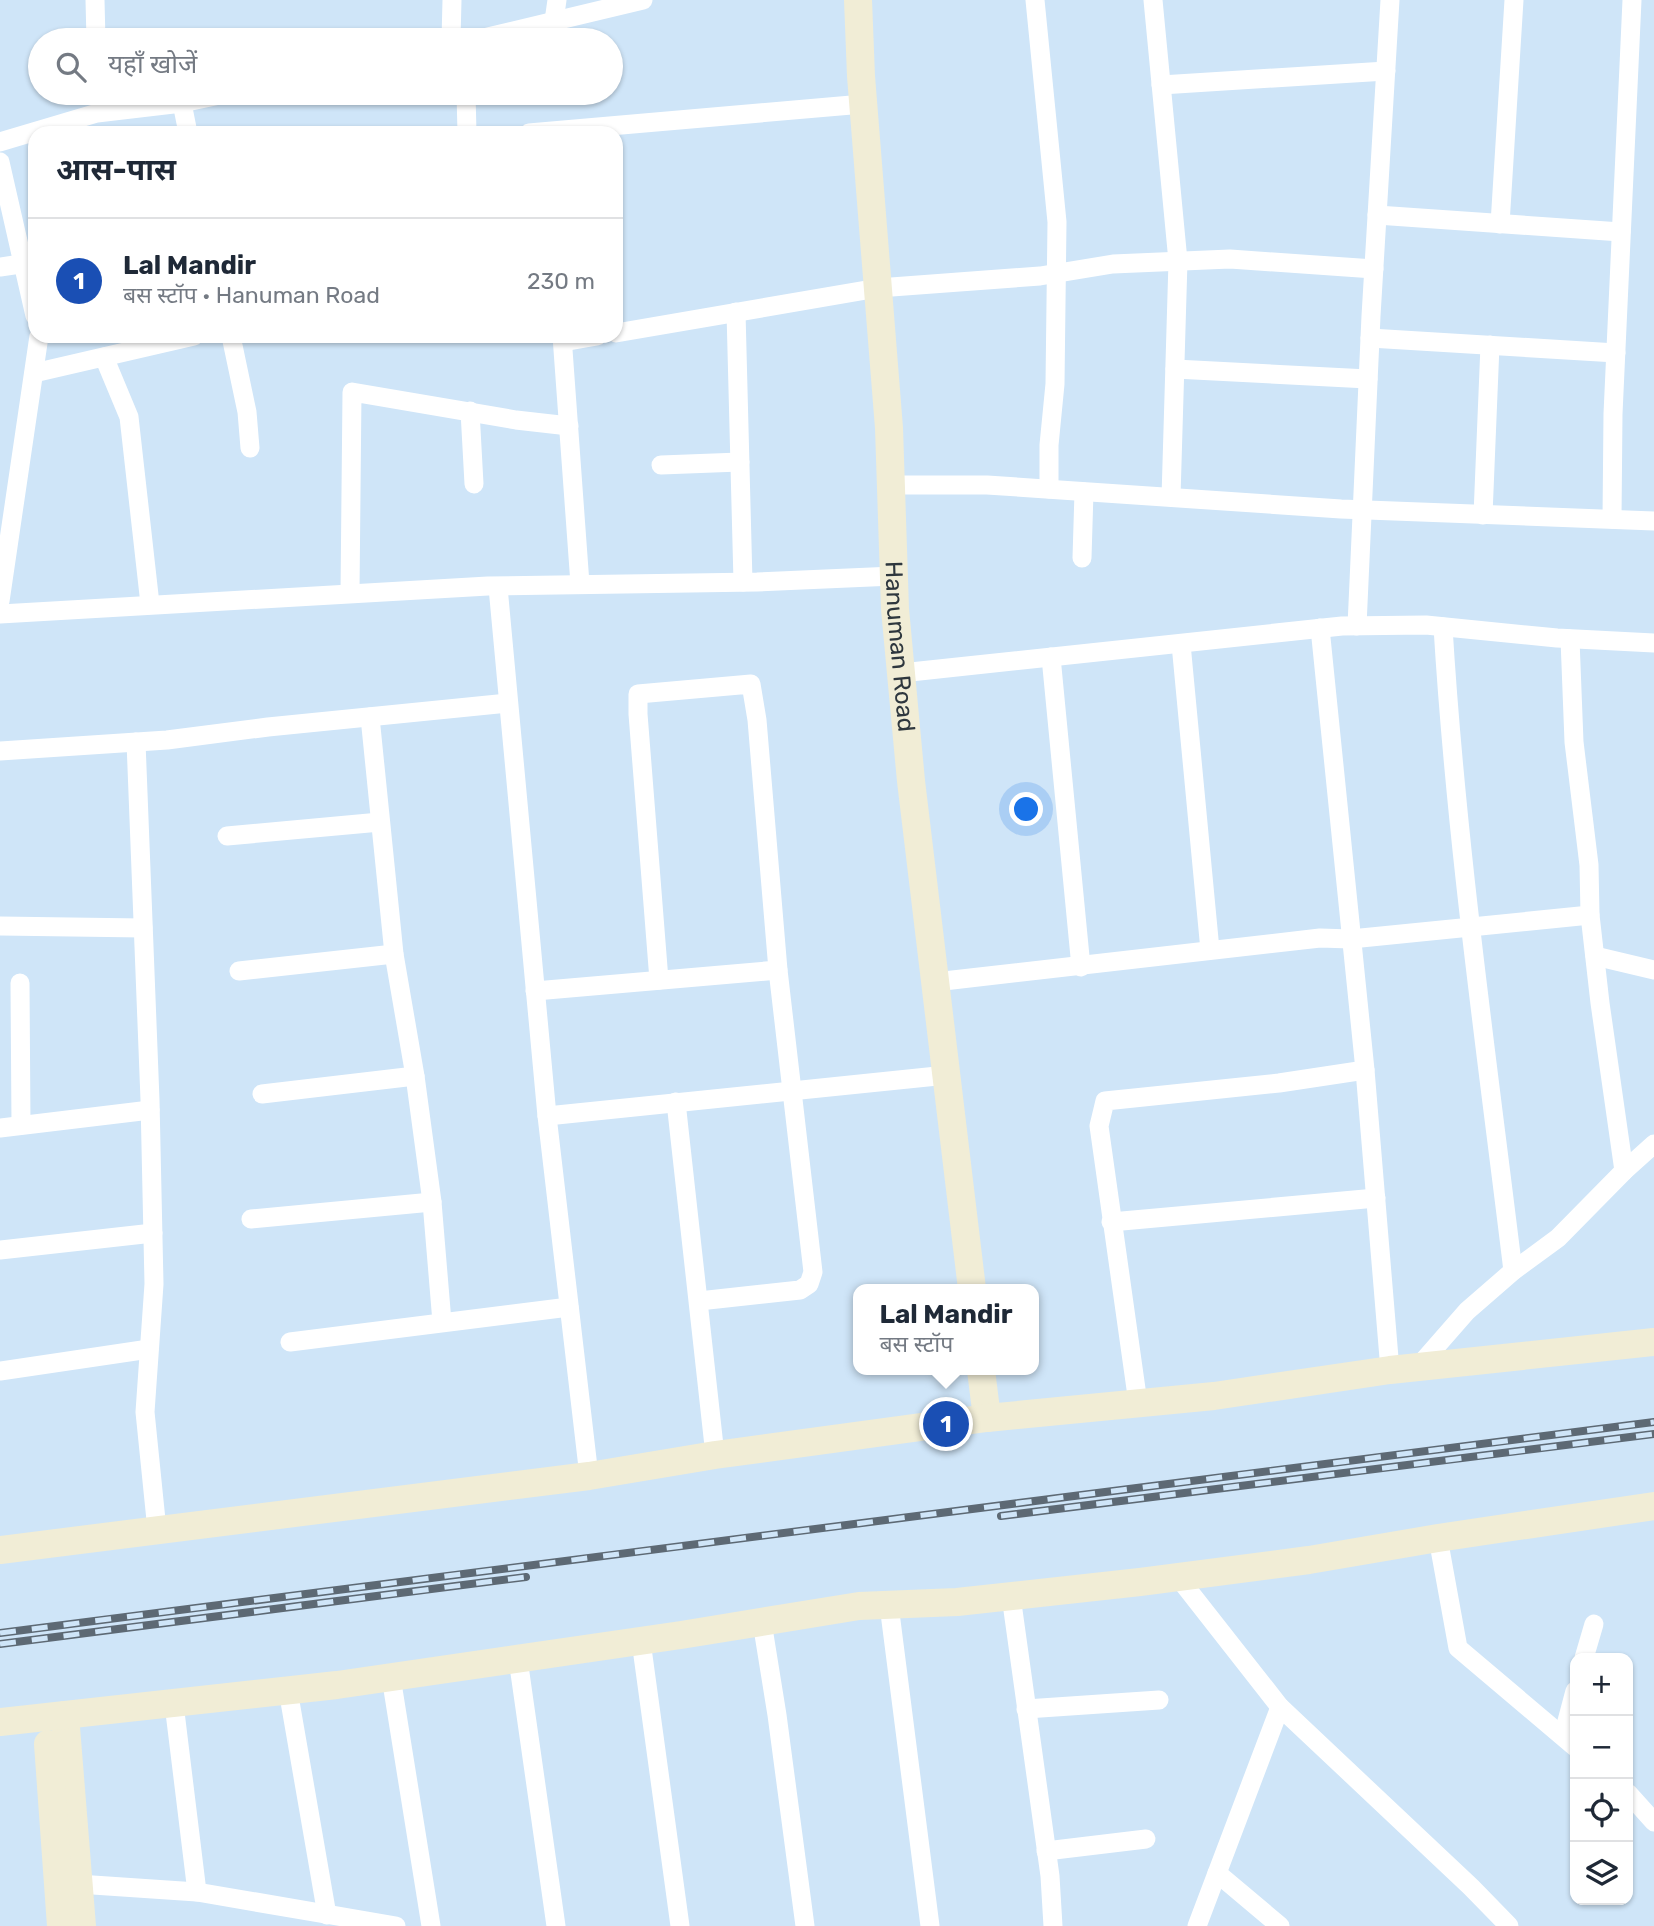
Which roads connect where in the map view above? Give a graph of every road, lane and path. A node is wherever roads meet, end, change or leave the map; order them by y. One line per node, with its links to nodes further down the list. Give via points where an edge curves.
1 (95, 0): 12 (street)
2 (452, 0): 13 (street)
3 (556, 0): 11 (street)
4 (643, 0): 11 (street)
5 (858, 0): 17 (street, Hanuman Road)
6 (1035, 0): 38 (street, via 1057,222)
7 (1153, 0): 16 (street)
8 (1390, 0): 15 (street)
9 (1514, 0): 31 (street)
10 (1632, 0): 32 (street)
11 (554, 21): 14 (street)
12 (96, 28)
13 (452, 28)
14 (525, 28)
15 (1386, 71): 16 (street); 30 (street)
16 (1161, 85): 34 (street)
17 (863, 104): 26 (street); 39 (street, Hanuman Road)
18 (97, 105): 22 (street)
19 (165, 105): 22 (street)
20 (182, 105): 24 (street)
21 (466, 105): 25 (street)
22 (97, 113): 23 (street)
23 (54, 126)
24 (187, 126)
25 (467, 126)
26 (614, 126)
27 (28, 134): 28 (street)
28 (0, 142)
29 (0, 162): 33 (street)
30 (1377, 215): 31 (street); 37 (street)
31 (1500, 224): 32 (street)
32 (1621, 232): 48 (street)
33 (28, 260)
34 (1178, 261): 37 (street, via 1230,259); 38 (street); 50 (street)
35 (28, 263): 36 (street)
36 (0, 267)
37 (1374, 269): 42 (street)
38 (1056, 273): 39 (street); 60 (street)
39 (878, 288): 40 (street); 59 (street, Hanuman Road)
40 (736, 312): 41 (street); 56 (street)
41 (623, 332)
42 (1370, 338): 47 (street); 52 (street)
43 (38, 343): 51 (street)
44 (164, 343): 49 (street)
45 (232, 343): 55 (street)
46 (562, 343): 54 (street)
47 (1490, 345): 48 (street); 64 (street)
48 (1616, 353): 65 (street)
49 (104, 357): 51 (street); 75 (street, via 129,416)
50 (1175, 369): 52 (street); 62 (street)
51 (34, 373): 67 (street)
52 (1368, 379): 63 (street)
53 (470, 411): 54 (street); 58 (street); 73 (street, via 352,392)
54 (569, 426): 71 (street)
55 (250, 448)
56 (740, 462): 57 (street); 70 (street)
57 (661, 465)
58 (474, 484)
59 (890, 485): 60 (street); 69 (street, Hanuman Road)
60 (1049, 489): 61 (street)
61 (1084, 492): 62 (street); 68 (street)
62 (1171, 497): 63 (street)
63 (1361, 509): 64 (street); 77 (street)
64 (1483, 515): 65 (street)
65 (1612, 519): 66 (street)
66 (1654, 521)
67 (4, 542): 74 (street)
68 (1082, 558)
69 (894, 576): 70 (street); 84 (street, Hanuman Road)
70 (743, 582): 71 (street)
71 (580, 584): 72 (street)
72 (498, 587): 73 (street); 85 (street)
73 (350, 593): 75 (street)
74 (0, 601)
75 (150, 604): 76 (street)
76 (0, 614)
77 (1357, 626): 78 (street); 79 (street)
78 (1443, 627): 80 (street); 93 (street)
79 (1320, 628): 82 (street); 95 (street)
80 (1570, 639): 81 (street); 91 (street)
81 (1654, 643)
82 (1181, 644): 83 (street); 96 (street)
83 (1051, 657): 84 (street); 99 (street)
84 (901, 673): 104 (street, Hanuman Road)
85 (508, 703): 86 (street); 106 (street)
86 (370, 717): 87 (street); 89 (street)
87 (136, 742): 88 (street); 94 (street)
88 (0, 751)
89 (380, 822): 90 (street); 97 (street)
90 (227, 835)
91 (1590, 915): 93 (street); 98 (street)
92 (0, 926): 94 (street)
93 (1471, 926): 95 (street); 125 (street)
94 (143, 929): 113 (street)
95 (1351, 939): 96 (street); 107 (street)
96 (1210, 950): 99 (street)
97 (394, 954): 102 (street); 109 (street)
98 (1595, 956): 101 (street); 118 (street)
99 (1081, 967): 104 (street)
100 (778, 970): 103 (street); 103 (street, via 751,684 646,692 638,694 638,715); 110 (street)
101 (1654, 970)
102 (239, 971)
103 (659, 981): 106 (street)
104 (935, 982): 108 (street, Hanuman Road)
105 (20, 983): 115 (street)
106 (535, 991): 114 (street)
107 (1364, 1070): 119 (street); 122 (street, via 1105,1101 1099,1126)
108 (947, 1075): 110 (street); 126 (street, Hanuman Road)
109 (415, 1076): 111 (street); 120 (street)
110 (793, 1091): 112 (street); 127 (street, via 813,1272 809,1284 785,1293)
111 (262, 1094)
112 (676, 1102): 114 (street); 127 (street)
113 (150, 1110): 115 (street); 123 (street)
114 (547, 1116): 128 (street)
115 (21, 1125): 116 (street)
116 (0, 1128)
117 (1654, 1144): 118 (street)
118 (1624, 1171): 125 (street, via 1559,1238)
119 (1376, 1198): 122 (street); 134 (street)
120 (432, 1202): 121 (street); 129 (street)
121 (251, 1219)
122 (1111, 1222): 137 (street)
123 (153, 1233): 124 (street); 132 (street)
124 (0, 1250)
125 (1513, 1271): 133 (street, via 1466,1311)
126 (971, 1284)
127 (699, 1301): 139 (street)
128 (569, 1307): 129 (street); 140 (street)
129 (442, 1322): 130 (street)
130 (290, 1342)
131 (1654, 1342): 133 (street)
132 (149, 1349): 135 (street); 142 (street, via 145,1412)
133 (1418, 1367): 134 (street)
134 (1390, 1370): 137 (street)
135 (0, 1371)
136 (982, 1375): 138 (street)
137 (1138, 1403): 138 (street)
138 (986, 1418): 139 (street)
139 (715, 1455): 140 (street)
140 (589, 1476): 142 (street)
141 (1654, 1506): 143 (street)
142 (158, 1530): 144 (street)
143 (1438, 1538): 145 (street); 162 (street, via 1458,1648)
144 (0, 1550)
145 (1178, 1577): 146 (street); 157 (street)
146 (1011, 1596): 147 (street); 158 (street)
147 (888, 1605): 148 (street); 178 (street)
148 (762, 1622): 150 (street); 177 (street)
149 (1594, 1624): 151 (street)
150 (641, 1641): 152 (street); 176 (street)
151 (1585, 1653)
152 (517, 1659): 153 (street); 175 (street)
153 (391, 1677): 154 (street); 174 (street)
154 (288, 1690): 156 (street); 170 (street)
155 (1158, 1700): 158 (street)
156 (174, 1704): 159 (street); 169 (street)
157 (1280, 1707): 167 (street); 182 (street)
158 (1027, 1709): 166 (street)
159 (55, 1716): 161 (street); 168 (street); 171 (street)
160 (1572, 1716): 162 (street)
161 (0, 1722)
162 (1569, 1741)
163 (1633, 1799): 164 (street)
164 (1654, 1822)
165 (1146, 1839): 166 (street)
166 (1046, 1851): 179 (street)
167 (1217, 1873): 180 (street); 181 (street)
168 (78, 1884): 169 (street); 172 (street)
169 (197, 1892): 170 (street)
170 (327, 1915): 173 (street)
171 (61, 1926)
172 (82, 1926)
173 (396, 1926)
174 (431, 1926)
175 (556, 1926)
176 (680, 1926)
177 (805, 1926)
178 (930, 1926)
179 (1053, 1926)
180 (1197, 1926)
181 (1280, 1926)
182 (1509, 1926)

